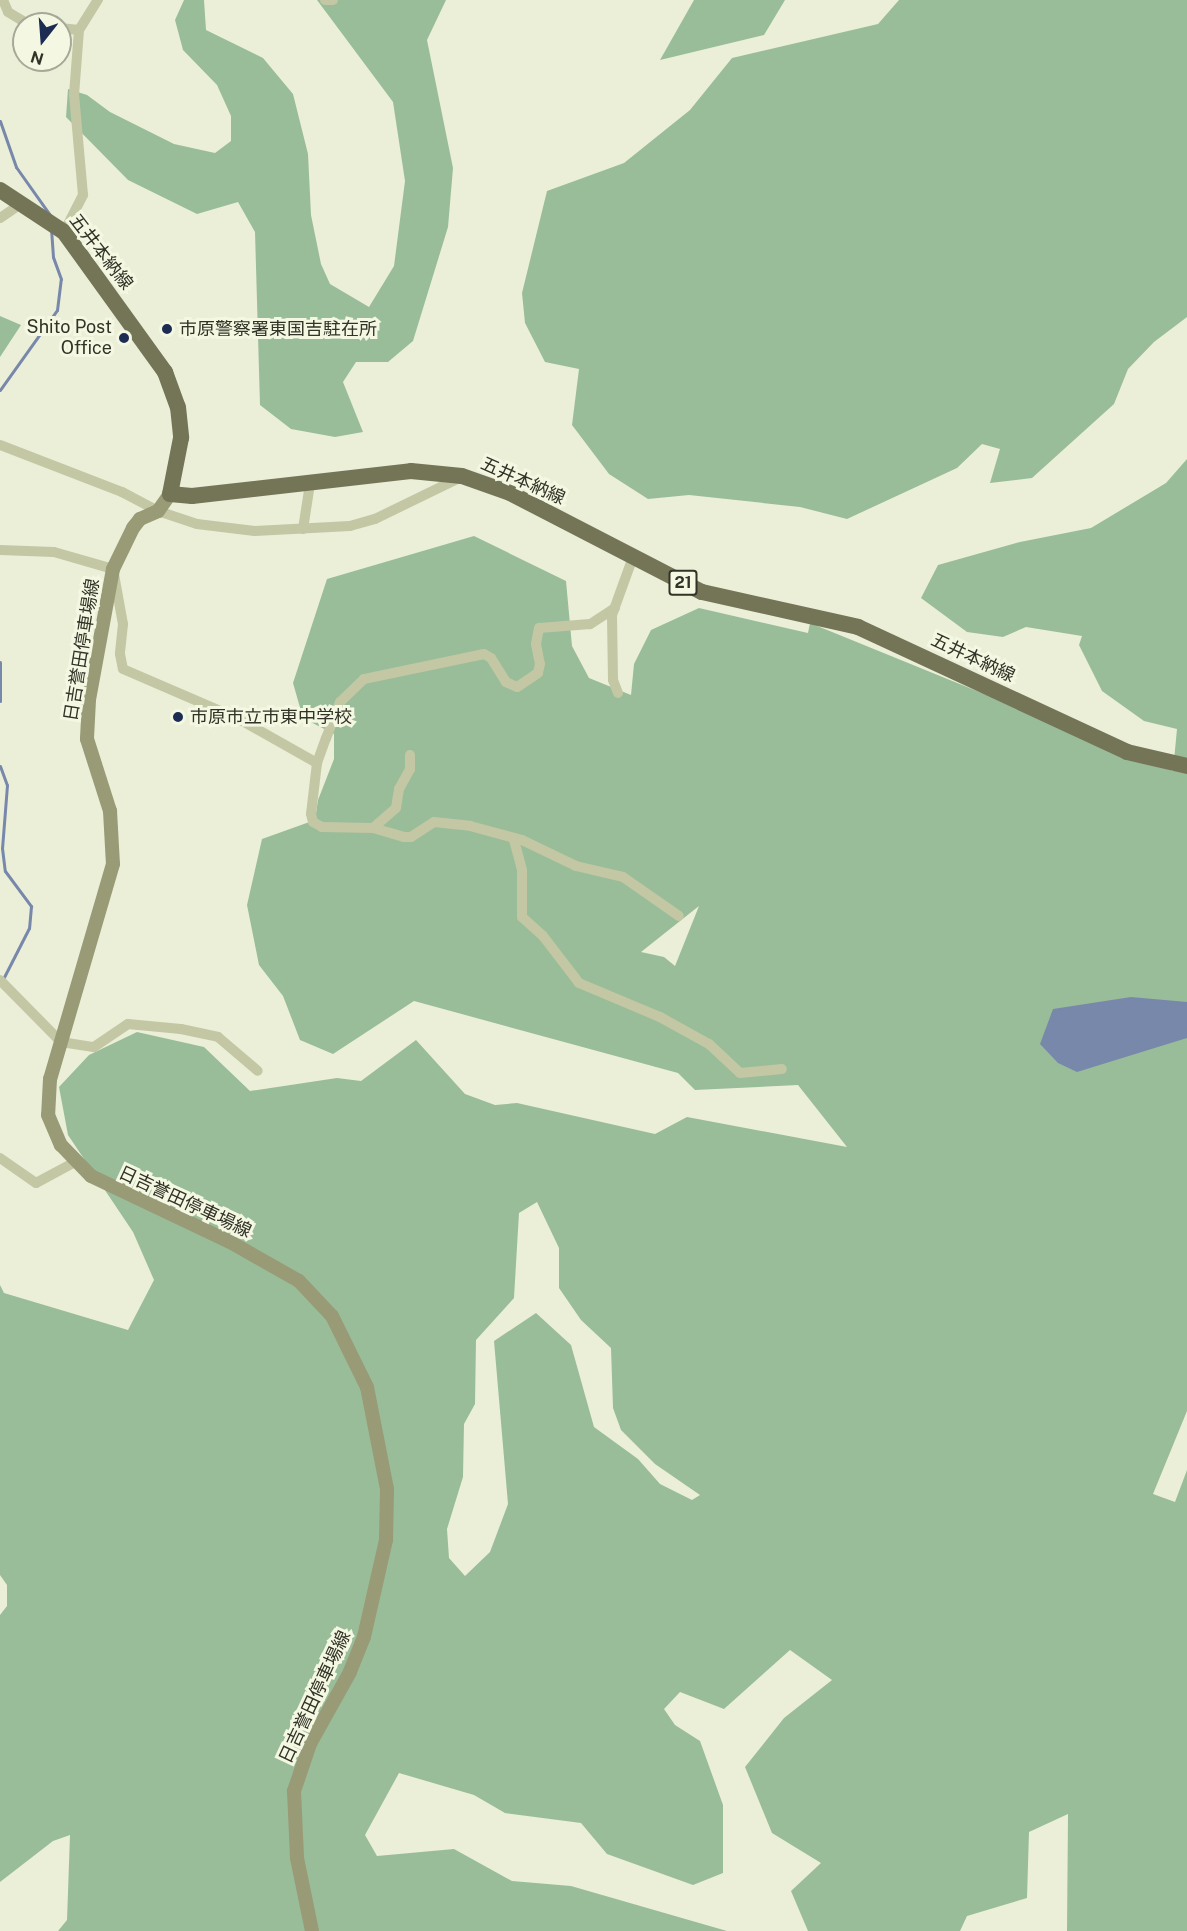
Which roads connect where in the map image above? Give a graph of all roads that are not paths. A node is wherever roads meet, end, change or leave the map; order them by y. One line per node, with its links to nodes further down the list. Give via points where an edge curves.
1 (3, 0): 5 (street)
2 (98, 0): 7 (street)
3 (325, 0): 4 (street)
4 (333, 0)
5 (12, 14)
6 (72, 29): 7 (street)
7 (79, 30): 11 (street, via 74,95 83,195)
8 (0, 189): 9 (main road, 五井本納線)
9 (22, 203): 10 (street); 11 (main road, 五井本納線)
10 (0, 218)
11 (64, 232): 15 (main road, 五井本納線, via 141,337 173,390 181,438)
12 (0, 445): 16 (street, via 112,488)
13 (462, 476): 14 (main road, 五井本納線 / 21, via 411,471); 17 (street, via 375,519 350,526); 19 (main road, 五井本納線 / 21, via 510,493)
14 (310, 484): 15 (main road, 五井本納線 / 21, via 192,496); 17 (street)
15 (170, 494): 16 (main road, 日吉誉田停車場線)
16 (158, 511): 17 (street, via 220,528); 20 (main road, 日吉誉田停車場線, via 140,519)
17 (303, 529)
18 (0, 550): 20 (street, via 54,552)
19 (633, 557): 21 (street); 25 (main road, 五井本納線 / 21, via 702,592 858,627 1116,747 1146,759)
20 (113, 569): 24 (street, via 123,624 123,669 237,718); 30 (main road, 日吉誉田停車場線, via 89,700 87,739 110,811 113,864)
21 (615, 608): 22 (street, via 613,680); 24 (street, via 591,624 539,628 538,674 517,687 506,682 491,658 484,654 364,679 340,702)
22 (618, 693)
23 (410, 755): 26 (street, via 410,769 399,789 396,808)
24 (317, 764): 26 (street, via 313,822 322,827)
25 (1187, 766)
26 (373, 828): 27 (street, via 411,837 434,822 448,822)
27 (514, 840): 28 (street, via 576,866 623,877); 31 (street, via 522,870 522,916 543,936 579,983 660,1017 709,1044 740,1073)
28 (679, 916)
29 (0, 980): 30 (street)
30 (61, 1042): 32 (street, via 94,1047 128,1024 181,1029 218,1037); 34 (main road, 日吉誉田停車場線, via 50,1079 48,1115)
31 (782, 1068)
32 (258, 1071)
33 (0, 1158): 34 (street, via 36,1183)
34 (75, 1162): 35 (main road, 日吉誉田停車場線, via 103,1183 232,1243 299,1281 332,1316 367,1386 387,1489 387,1533 364,1637 350,1672 310,1744 294,1791 297,1858)
35 (312, 1931)

